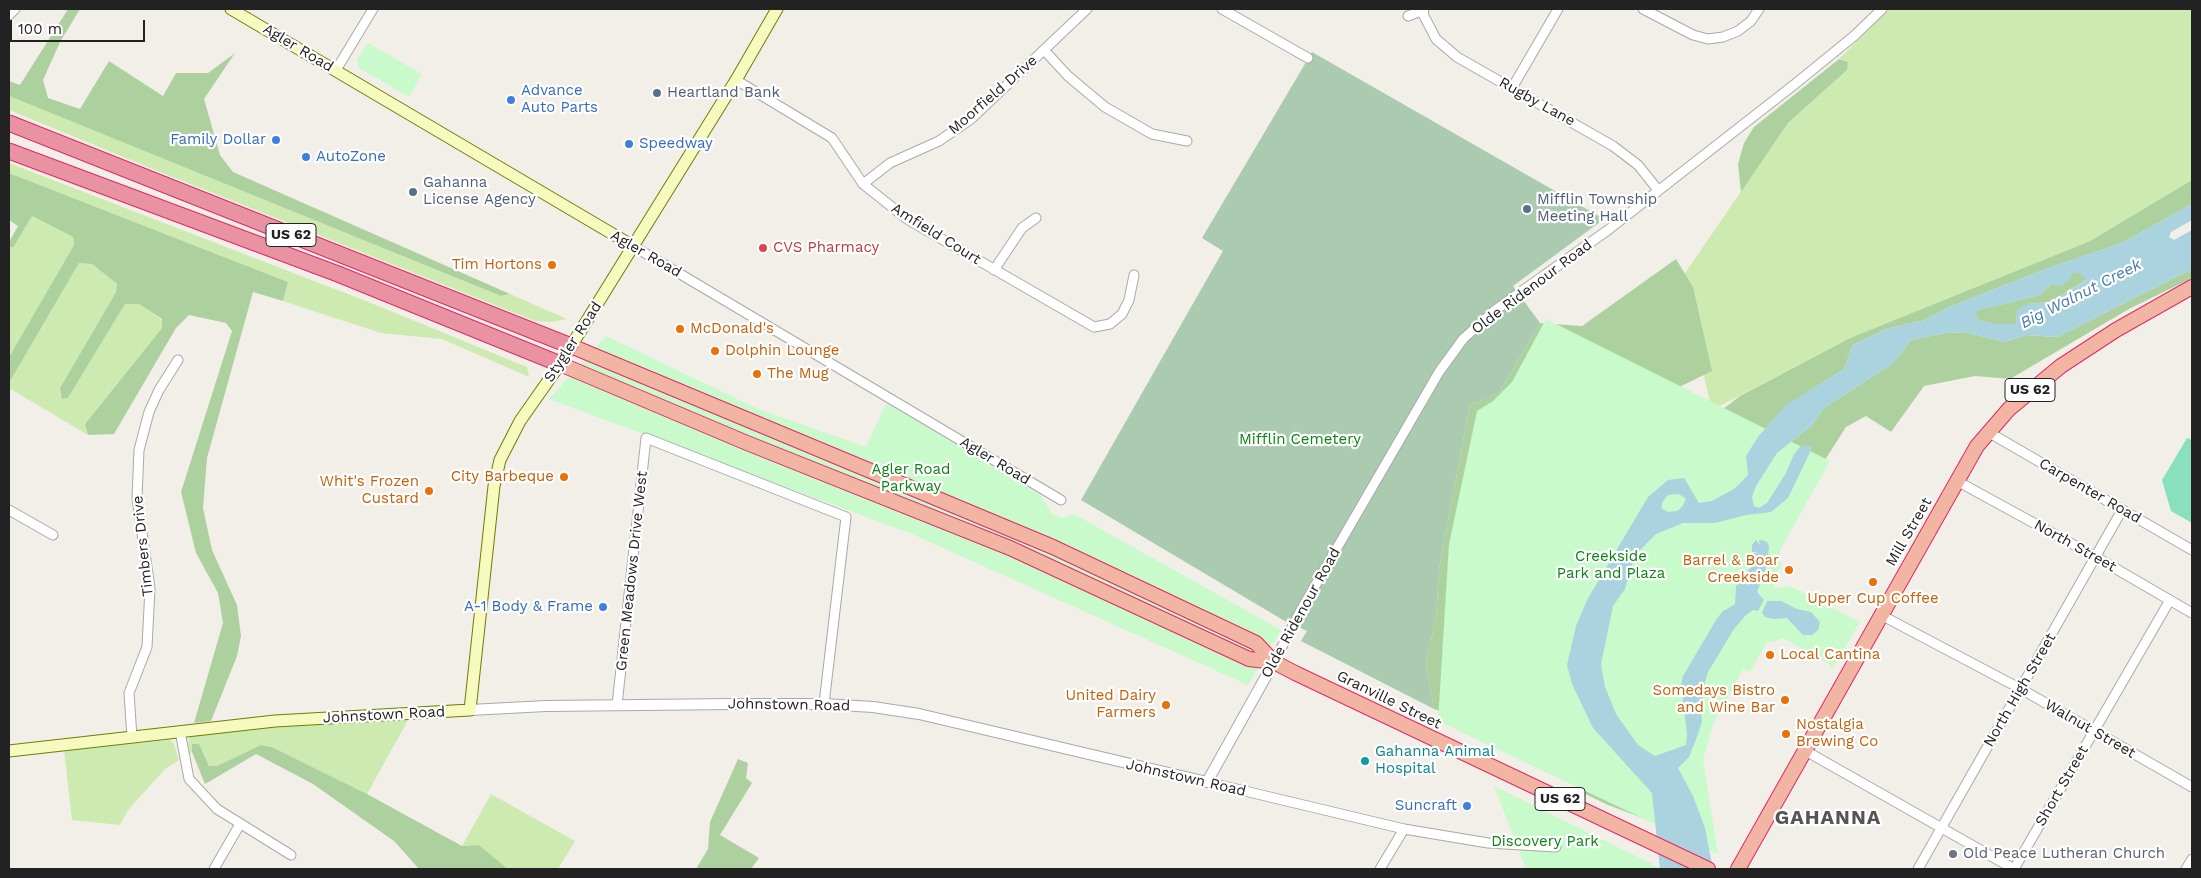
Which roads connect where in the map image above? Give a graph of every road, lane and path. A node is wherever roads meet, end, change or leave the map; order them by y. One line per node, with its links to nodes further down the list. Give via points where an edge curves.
1 (15, 9): 12 (street)
2 (231, 9): 16 (main road, Agler Road)
3 (373, 9): 16 (street)
4 (777, 9): 17 (main road, Stygler Road)
5 (1087, 9): 14 (street, Moorfield Drive)
6 (1222, 9): 15 (street)
7 (1423, 9): 13 (street, Rugby Lane); 18 (street, Rugby Lane, via 1436,39 1457,57)
8 (1558, 9): 18 (street)
9 (1643, 9): 10 (street, via 1708,40 1738,31 1752,20)
10 (1759, 9)
11 (1882, 9): 24 (street, Olde Ridenour Road, via 1837,51)
12 (9, 15)
13 (1408, 16)
14 (1044, 50): 21 (street, via 1068,76 1105,107 1152,134); 23 (street, Moorfield Drive, via 971,119 939,141 890,163)
15 (1308, 58)
16 (336, 70): 27 (main road, Agler Road)
17 (736, 80): 23 (street, Amfield Court, via 832,138); 27 (main road, Stygler Road)
18 (1512, 88): 24 (street, Rugby Lane, via 1613,146 1638,165)
19 (10, 123): 31 (highway, US 62)
20 (9, 140): 25 (highway, via 90,173)
21 (1187, 141)
22 (9, 151): 25 (highway, US 62)
23 (863, 184): 28 (street, Amfield Court, via 907,219)
24 (1658, 190): 45 (street, Olde Ridenour Road, via 1557,268 1494,311 1463,339 1439,372)
25 (147, 201): 33 (highway, US 62)
26 (1036, 218): 28 (street, via 1022,228)
27 (633, 246): 31 (main road, Stygler Road); 36 (street, Agler Road)
28 (994, 270): 29 (street, Amfield Court, via 1094,327 1110,324 1122,314 1129,300)
29 (1134, 275)
30 (2192, 287): 34 (highway, Mill Street / US 62, via 2061,366 2032,387)
31 (571, 346): 33 (main road, Stygler Road); 45 (highway, US 62, via 1053,548 1256,643)
32 (178, 360): 52 (street, Timbers Drive, via 149,412 139,450 137,498 150,588 147,647 129,693)
33 (560, 364): 45 (highway, US 62, via 1019,552 1249,659); 49 (main road, Stygler Road, via 520,421 500,460 494,486)
34 (1988, 432): 35 (highway, Mill Street / US 62); 38 (street, Carpenter Road)
35 (1957, 481): 41 (street, North Street); 44 (highway, Mill Street / US 62)
36 (1061, 500)
37 (9, 510): 39 (street)
38 (2122, 510): 40 (street, Carpenter Road); 41 (street, North High Street)
39 (54, 535)
40 (2192, 550)
41 (2096, 557): 42 (street, North Street); 46 (street, North High Street)
42 (2170, 600): 43 (street, North Street); 50 (street, Short Street)
43 (2192, 613)
44 (1881, 615): 46 (street, Walnut Street); 53 (highway, Mill Street / US 62)
45 (1274, 662): 55 (street, Olde Ridenour Road); 65 (highway, Granville Street / US 62)
46 (2021, 689): 50 (street, Walnut Street); 58 (street, North High Street)
47 (824, 704): 48 (street, Johnstown Road); 48 (street, Green Meadows Drive West, via 846,517 646,438); 55 (street, Johnstown Road, via 920,714)
48 (617, 705): 49 (street, Johnstown Road)
49 (470, 710): 51 (main road, Johnstown Road, via 275,721)
50 (2093, 730): 56 (street, Walnut Street); 68 (street, Short Street)
51 (180, 731): 52 (main road, Johnstown Road); 57 (street, via 189,779 217,809)
52 (132, 737): 54 (main road, Johnstown Road)
53 (1804, 750): 58 (street); 66 (highway, Mill Street / US 62)
54 (9, 751)
55 (1207, 782): 59 (street, Johnstown Road)
56 (2192, 788)
57 (240, 824): 61 (street); 63 (street)
58 (1942, 827): 67 (street, North High Street); 68 (street)
59 (1404, 829): 60 (street, Johnstown Road, via 1488,843); 64 (street)
60 (1556, 847)
61 (291, 855)
62 (2192, 859): 69 (street)
63 (214, 869)
64 (1380, 869)
65 (1708, 869)
66 (1738, 869)
67 (1918, 869)
68 (2014, 869)
69 (2186, 869)

